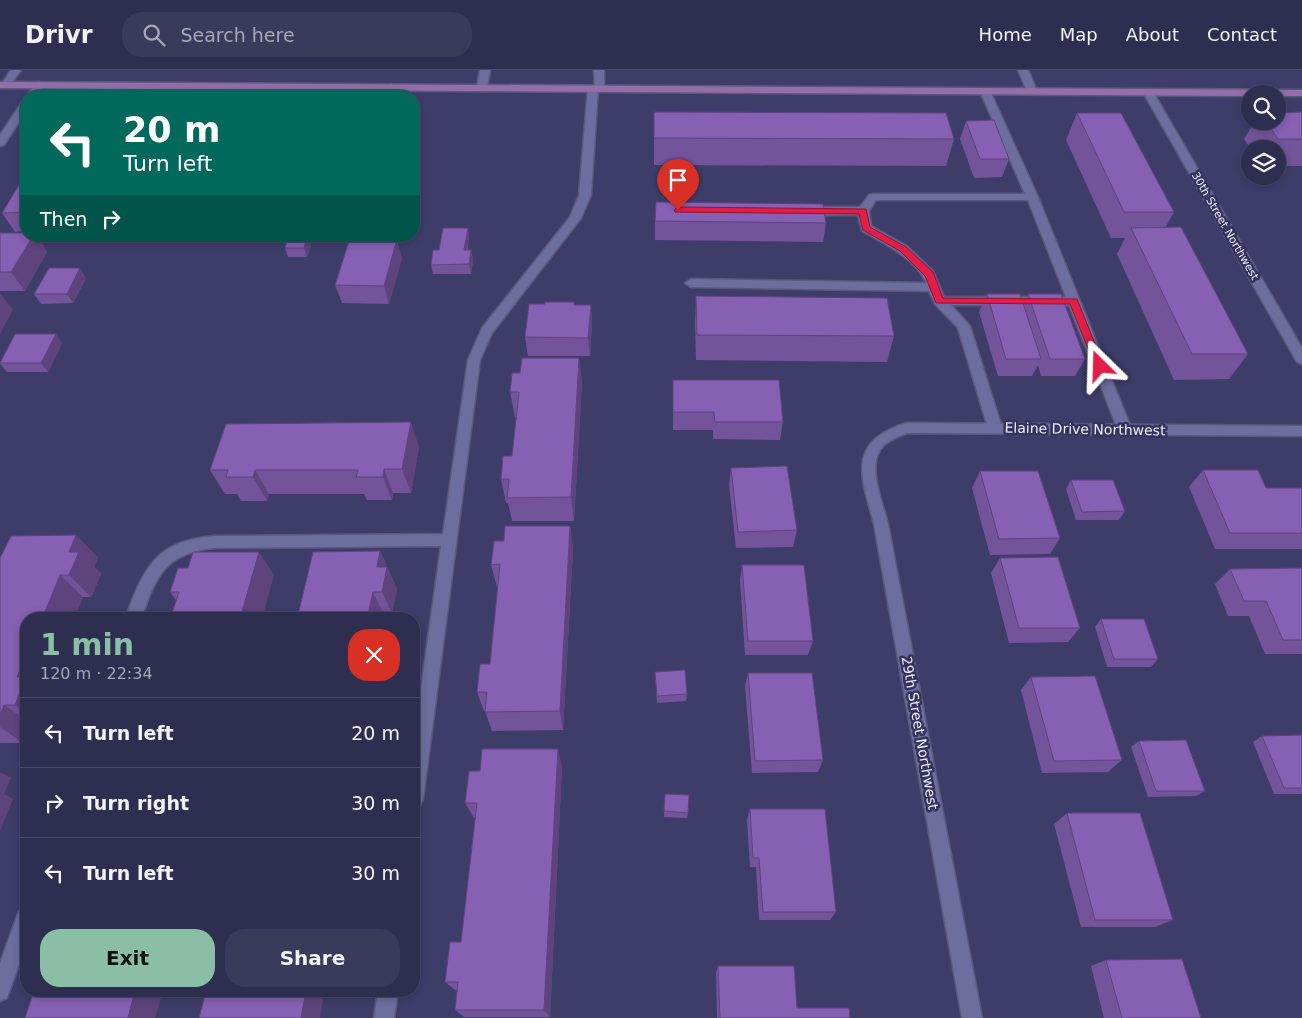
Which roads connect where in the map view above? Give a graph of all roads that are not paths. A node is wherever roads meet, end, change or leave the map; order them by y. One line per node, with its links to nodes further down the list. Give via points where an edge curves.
1 (16, 70): 5 (street)
2 (485, 70): 7 (street)
3 (599, 70): 8 (street)
4 (1023, 70): 13 (street)
5 (3, 85): 6 (street)
6 (39, 85): 9 (street); 10 (street)
7 (482, 88): 8 (street); 11 (street)
8 (596, 88): 12 (street); 30 (street, via 585,195 575,218 486,331 474,360)
9 (36, 90)
10 (290, 90)
11 (420, 91)
12 (985, 91): 13 (street); 18 (street)
13 (1032, 91): 14 (street)
14 (1148, 92): 15 (street); 25 (street, 30th Street Northwest)
15 (1302, 93)
16 (20, 113): 17 (street)
17 (0, 143)
18 (1032, 197): 20 (street, via 872,197); 24 (street)
19 (795, 211): 20 (street)
20 (863, 211): 22 (street, via 866,228 903,249 929,274)
21 (691, 283): 22 (street)
22 (935, 287): 23 (street)
23 (939, 301): 24 (street); 26 (street, via 964,326)
24 (1074, 301): 27 (street)
25 (1302, 359)
26 (995, 428): 27 (street, Elaine Drive Northwest); 29 (street, Elaine Drive Northwest, via 906,428 887,436)
27 (1125, 430): 28 (street, Elaine Drive Northwest)
28 (1302, 431)
29 (874, 448): 37 (street, 29th Street Northwest, via 869,466)
30 (449, 540): 31 (street, via 214,542 186,546 162,560 147,580); 32 (street)
31 (136, 612)
32 (420, 755)
33 (20, 935): 34 (street)
34 (0, 991)
35 (387, 997): 36 (street)
36 (384, 1018)
37 (972, 1018)

